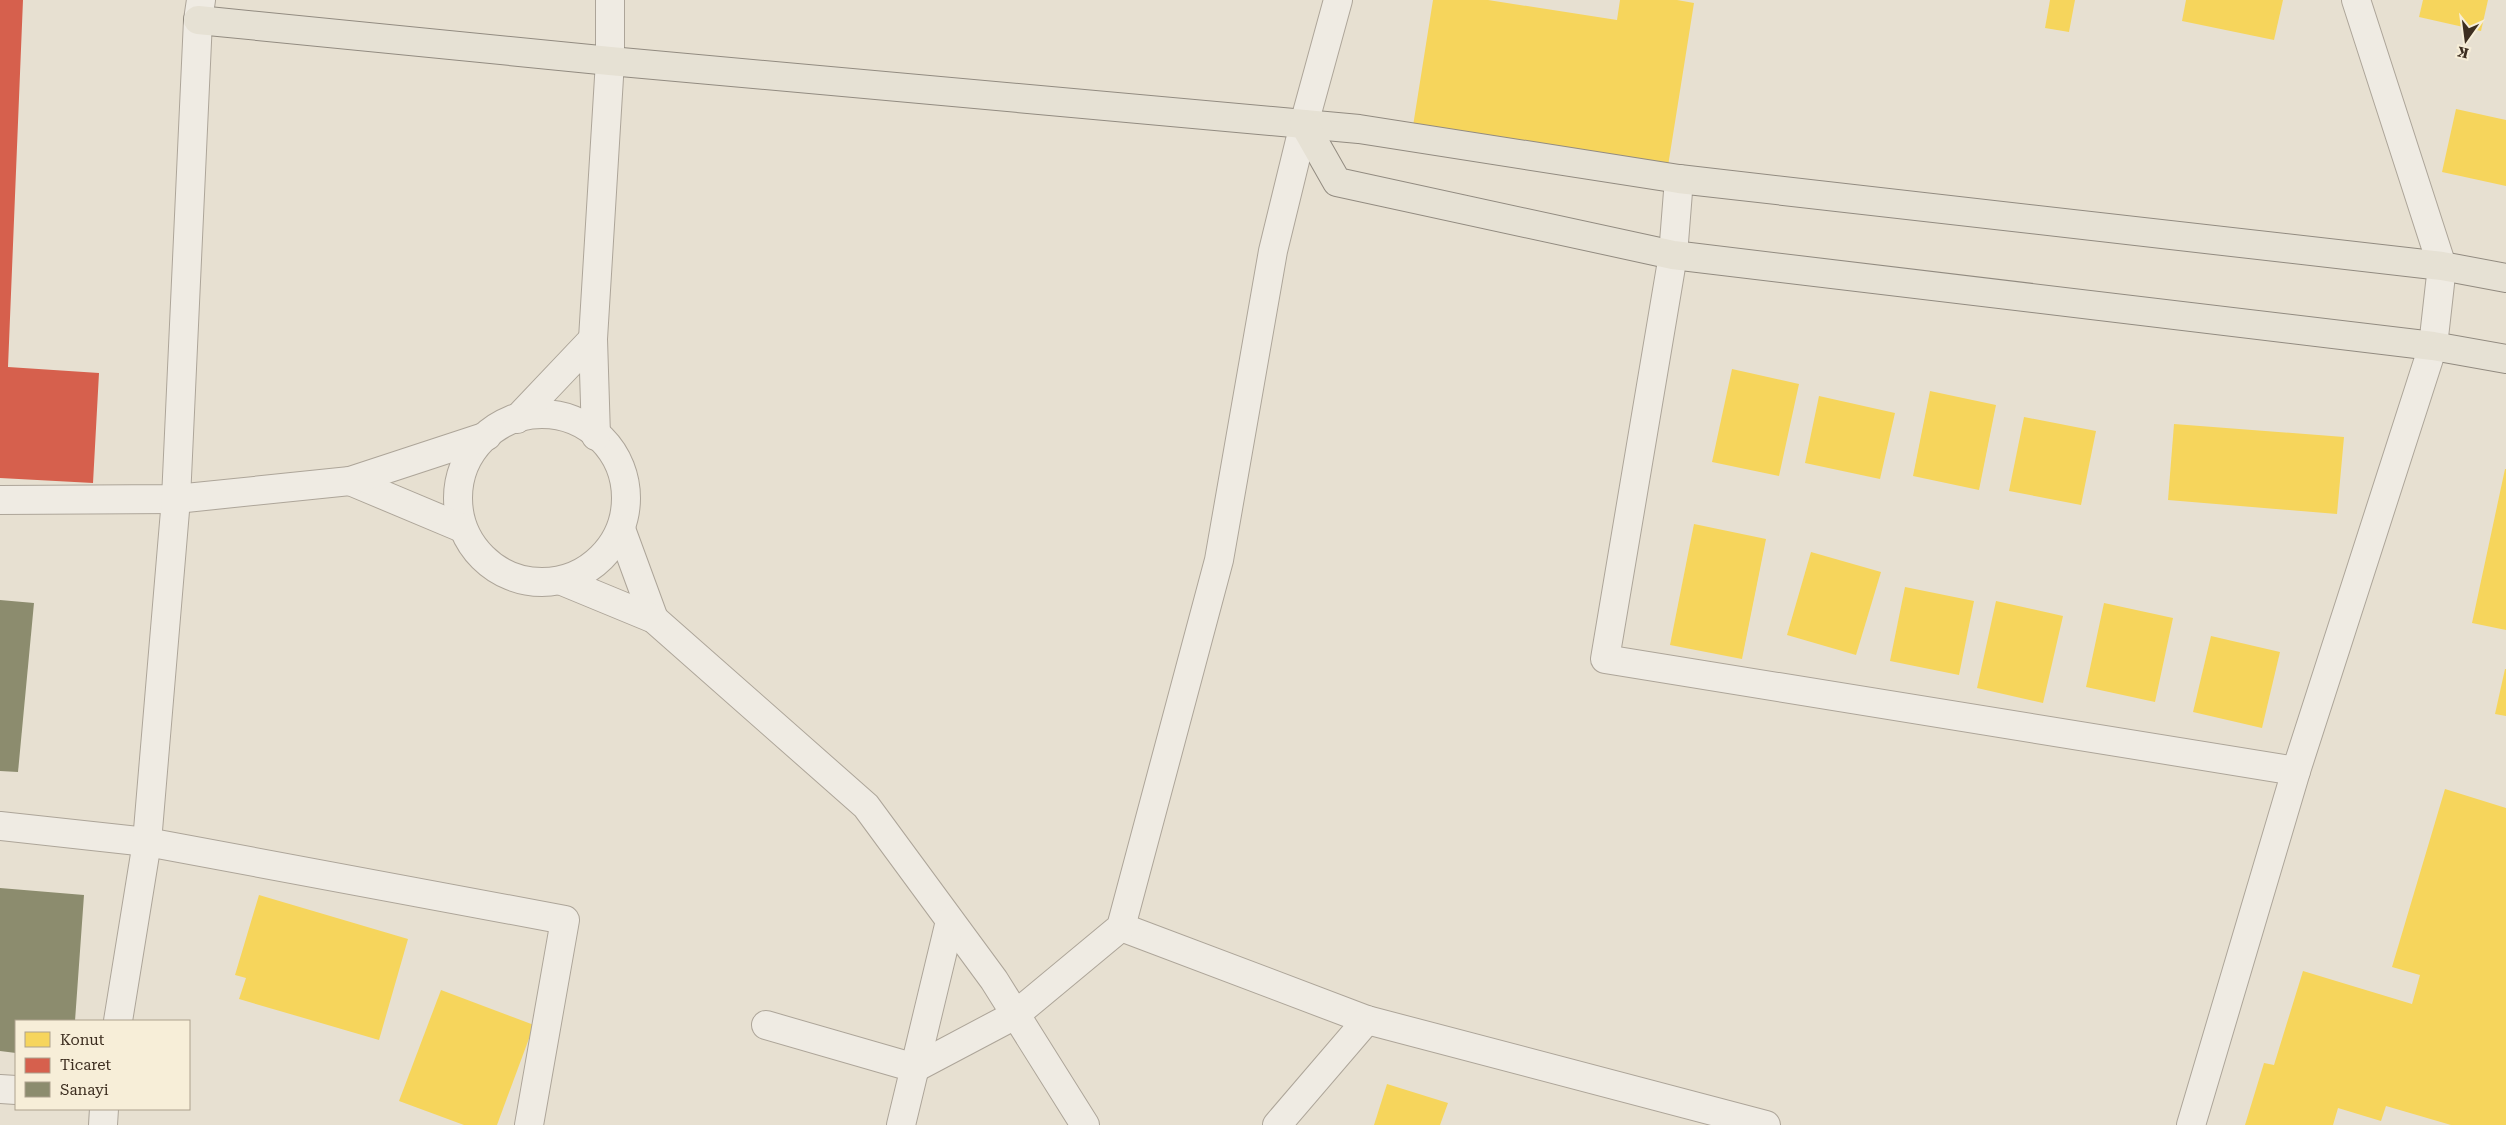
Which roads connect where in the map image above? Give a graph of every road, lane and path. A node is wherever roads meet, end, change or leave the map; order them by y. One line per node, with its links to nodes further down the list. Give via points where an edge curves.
1 (610, 0): 5 (street)
2 (1338, 0): 6 (street)
3 (2356, 0): 9 (street)
4 (199, 10): 5 (main road); 18 (street)
5 (610, 61): 6 (main road); 11 (street)
6 (1304, 124): 7 (main road, via 1359,129); 8 (main road, via 1337,182); 28 (street, via 1273,251 1219,560)
7 (1679, 178): 8 (street); 9 (main road)
8 (1672, 255): 12 (main road); 24 (street, via 1605,659)
9 (2442, 266): 10 (main road); 12 (street)
10 (2506, 278)
11 (592, 339): 14 (street); 16 (street)
12 (2433, 346): 13 (main road); 24 (street)
13 (2506, 359)
14 (517, 419): 15 (street, via 502,422); 16 (street, via 542,413 582,423)
15 (487, 436): 17 (street); 20 (street, via 472,449 456,487)
16 (596, 436): 21 (street, via 612,451 627,489)
17 (350, 481): 18 (street); 20 (street)
18 (176, 499): 19 (street); 26 (street)
19 (0, 500)
20 (462, 528): 22 (street, via 484,562 520,581)
21 (621, 529): 22 (street, via 598,563); 23 (street)
22 (562, 581): 23 (street)
23 (654, 619): 27 (street, via 866,806)
24 (2296, 771): 43 (street)
25 (0, 826): 26 (street)
26 (147, 842): 30 (street); 38 (street, via 566,920)
27 (950, 922): 29 (street, via 994,980); 33 (street)
28 (1121, 927): 29 (street); 31 (street)
29 (1015, 1015): 33 (street); 40 (street)
30 (118, 1020)
31 (1367, 1020): 41 (street); 42 (street)
32 (766, 1025): 33 (street)
33 (915, 1068): 39 (street)
34 (0, 1089): 35 (street)
35 (15, 1090)
36 (104, 1110): 37 (street)
37 (103, 1125)
38 (529, 1125)
39 (901, 1125)
40 (1085, 1125)
41 (1277, 1125)
42 (1766, 1125)
43 (2191, 1125)

